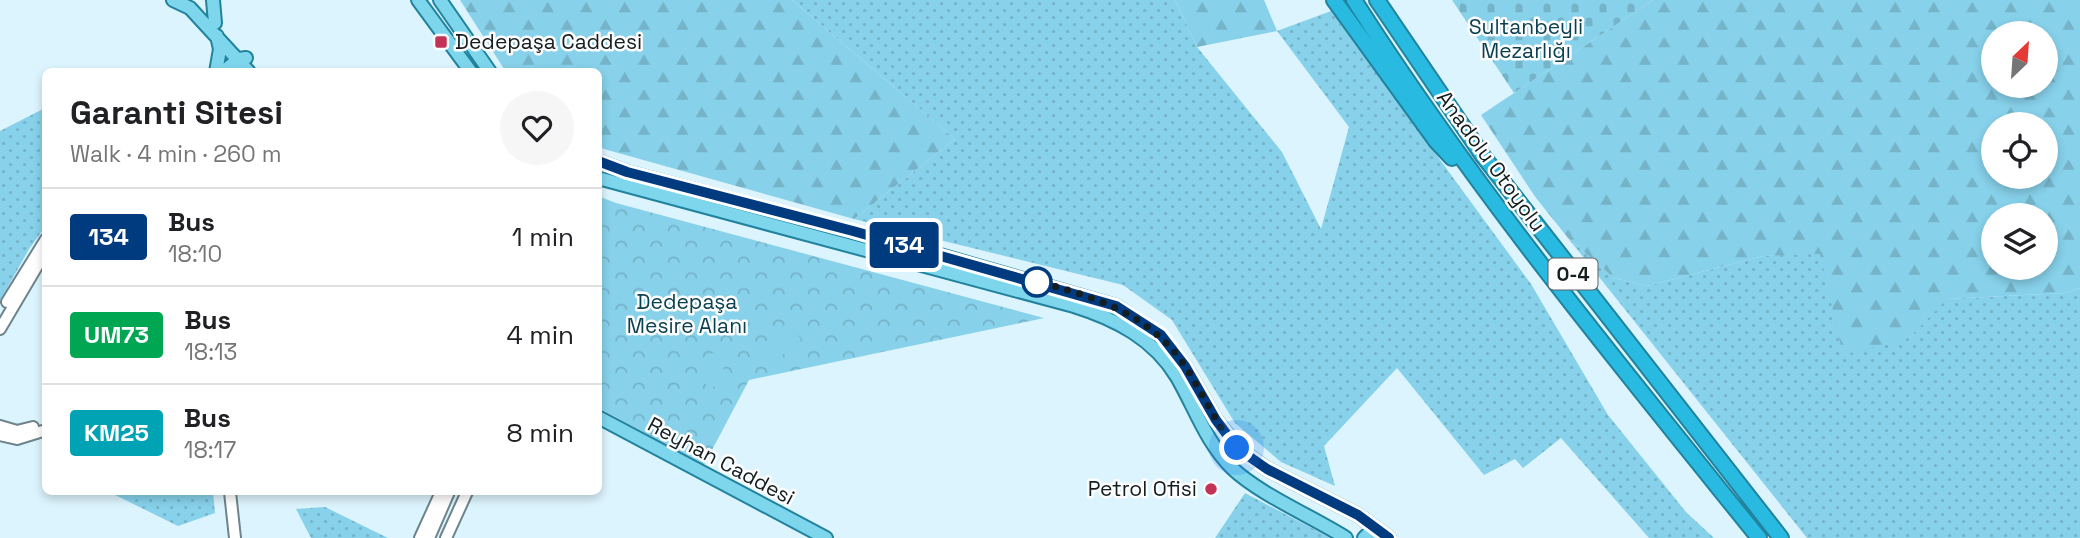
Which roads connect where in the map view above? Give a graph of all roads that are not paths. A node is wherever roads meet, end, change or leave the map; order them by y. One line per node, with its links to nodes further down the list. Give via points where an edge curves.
1 (213, 0): 9 (main road)
2 (418, 0): 12 (main road)
3 (440, 0): 8 (main road)
4 (1335, 0): 16 (highway, via 1436,141)
5 (1354, 0): 16 (highway, Anadolu Otoyolu / O-4)
6 (1377, 0): 45 (highway, Anadolu Otoyolu / O-4, via 1517,201)
7 (187, 1): 9 (main road)
8 (448, 6): 13 (main road)
9 (216, 28): 10 (main road); 11 (main road, via 220,49)
10 (242, 65)
11 (217, 68)
12 (468, 68)
13 (487, 68)
14 (602, 163): 32 (main road, via 1116,306 1161,335 1237,448 1267,469)
15 (602, 179): 33 (main road, via 1074,306 1120,324 1160,355 1177,377 1200,425 1235,471)
16 (1494, 203): 44 (highway, Anadolu Otoyolu / O-4)
17 (42, 246): 19 (street)
18 (42, 258): 20 (street)
19 (0, 315)
20 (0, 329)
21 (602, 418): 41 (main road, Reyhan Caddesi)
22 (42, 423): 23 (street, via 23,430)
23 (0, 426)
24 (602, 427): 40 (main road, Reyhan Caddesi)
25 (42, 431): 26 (street, via 17,439)
26 (0, 435)
27 (223, 495): 35 (street)
28 (230, 495): 36 (street)
29 (440, 495): 37 (street)
30 (448, 495): 38 (street)
31 (466, 495): 39 (street)
32 (1349, 510): 33 (main road, via 1353,521 1349,528); 34 (main road)
33 (1333, 530): 42 (main road)
34 (1386, 536): 43 (main road, via 1371,531)
35 (228, 538)
36 (235, 538)
37 (420, 538)
38 (429, 538)
39 (446, 538)
40 (809, 538)
41 (826, 538)
42 (1346, 538)
43 (1364, 538)
44 (1759, 538)
45 (1782, 538)

